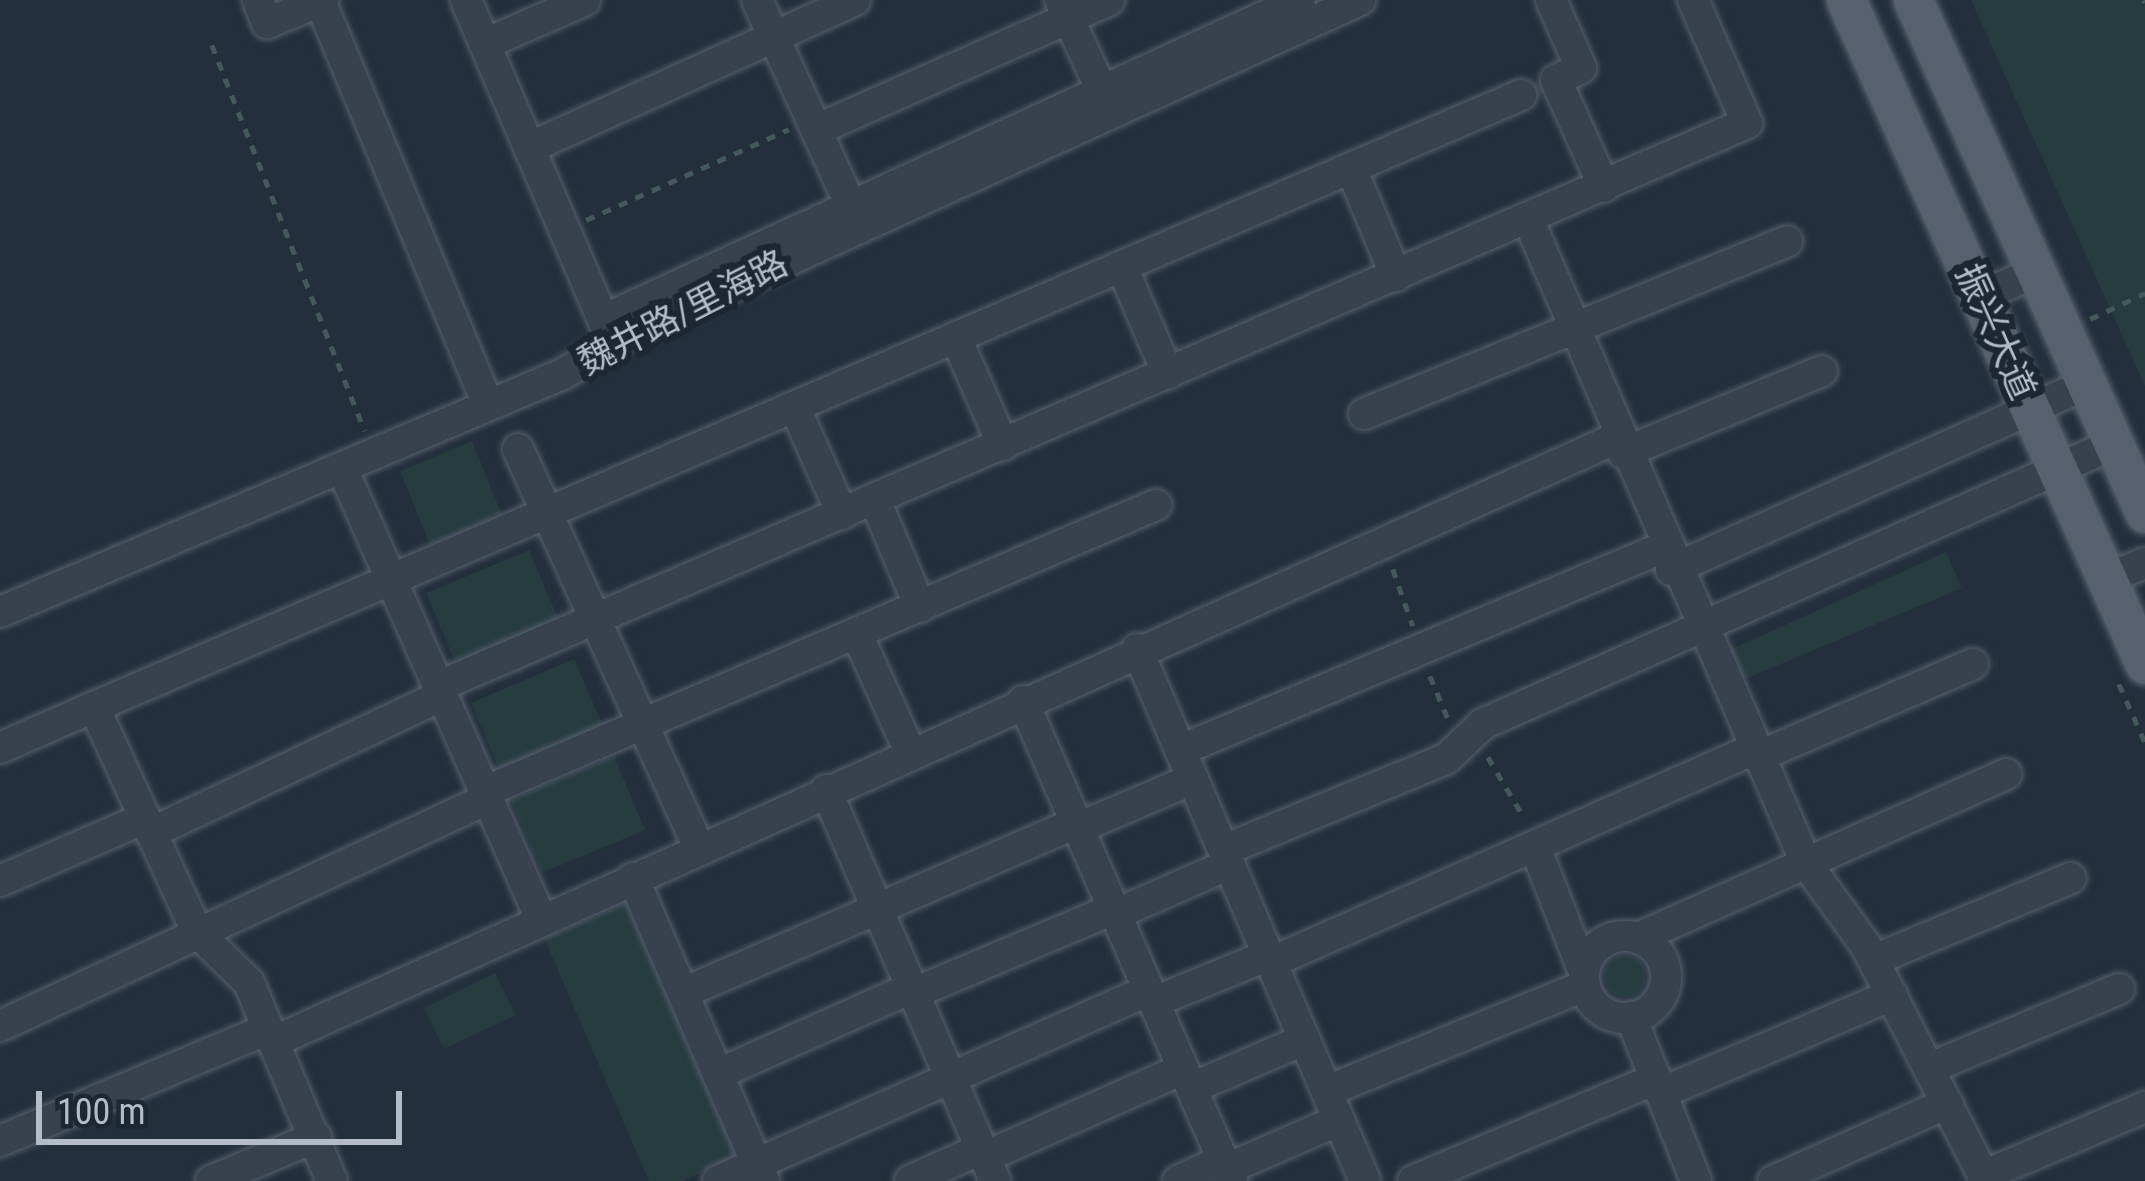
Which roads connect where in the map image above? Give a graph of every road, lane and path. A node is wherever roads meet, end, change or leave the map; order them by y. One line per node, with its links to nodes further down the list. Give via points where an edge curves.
1 (258, 0): 13 (street, via 267,23)
2 (466, 0): 16 (street)
3 (585, 0): 16 (street)
4 (757, 0): 15 (street)
5 (856, 0): 15 (street)
6 (1110, 0): 14 (street)
7 (1300, 0): 18 (street)
8 (1360, 0): 35 (street, 魏井路/里海路)
9 (1551, 0): 23 (street, via 1581,68 1556,80)
10 (1693, 0): 23 (street, via 1748,123)
11 (1846, 0): 32 (main road, 振兴大道)
12 (1913, 0): 29 (main road, 振兴大道)
13 (321, 1): 40 (street)
14 (1065, 9): 18 (street); 20 (street)
15 (774, 37): 20 (street); 21 (street)
16 (485, 44): 21 (street)
17 (212, 45): 48 (path)
18 (1102, 91): 24 (street)
19 (1521, 95): 22 (street)
20 (813, 124): 24 (street); 26 (path)
21 (529, 148): 26 (street)
22 (1351, 168): 28 (street); 30 (street)
23 (1604, 188): 25 (street)
24 (850, 206): 35 (street)
25 (1528, 219): 30 (street); 34 (street)
26 (565, 230): 35 (street)
27 (1787, 241): 34 (street)
28 (1122, 267): 36 (street); 38 (street)
29 (2036, 272): 32 (street); 39 (main road, 振兴大道)
30 (1396, 276): 38 (street)
31 (2145, 293): 33 (path)
32 (1979, 297): 42 (main road, 振兴大道)
33 (2090, 319)
34 (1572, 328): 43 (street); 46 (street)
35 (608, 332): 40 (street, 魏井路/里海路)
36 (956, 338): 41 (street); 45 (street)
37 (1822, 371): 46 (street)
38 (1168, 374): 45 (street)
39 (2087, 384): 42 (street); 44 (main road, 振兴大道)
40 (487, 403): 48 (street, 魏井路/里海路)
41 (795, 408): 54 (street); 55 (street)
42 (2030, 410): 50 (main road, 振兴大道); 57 (street)
43 (1364, 414)
44 (2114, 444): 50 (street); 53 (main road, 振兴大道)
45 (1003, 445): 51 (street)
46 (1620, 445): 56 (street); 57 (street)
47 (518, 449): 54 (street)
48 (374, 454): 49 (street, 魏井路/里海路)
49 (342, 468): 60 (street); 62 (street, 魏井路/里海路)
50 (2056, 470): 59 (main road, 振兴大道); 64 (street)
51 (874, 500): 55 (street); 61 (street)
52 (1156, 505): 61 (street)
53 (2145, 513)
54 (549, 514): 60 (street); 63 (street)
55 (842, 514): 63 (street)
56 (1384, 540): 66 (street); 67 (path)
57 (1667, 559): 64 (street); 67 (street)
58 (2145, 563): 59 (street)
59 (2106, 579): 69 (main road, 振兴大道)
60 (393, 584): 70 (street); 72 (street)
61 (920, 607): 65 (street)
62 (0, 612)
63 (597, 619): 70 (street); 73 (street)
64 (1699, 631): 74 (street); 77 (street)
65 (857, 634): 73 (street); 76 (street)
66 (1137, 649): 71 (street); 78 (street)
67 (1420, 649): 74 (path); 78 (street)
68 (1973, 664): 77 (street)
69 (2145, 664)
70 (439, 692): 81 (street); 82 (street)
71 (1023, 701): 76 (street); 83 (street)
72 (94, 707): 75 (street); 82 (street)
73 (644, 725): 81 (street); 84 (street)
74 (1468, 739): 85 (path, via 1509,785); 86 (street, via 1445,759)
75 (0, 748)
76 (910, 752): 80 (street)
77 (1755, 753): 85 (street); 87 (street)
78 (1187, 764): 83 (street); 86 (street)
79 (2006, 774): 87 (street)
80 (826, 790): 84 (street); 91 (street)
81 (485, 796): 93 (street); 94 (street)
82 (148, 825): 90 (street); 94 (street)
83 (1077, 826): 91 (street); 92 (street)
84 (699, 848): 88 (street)
85 (1535, 848): 96 (street); 98 (street)
86 (1227, 857): 92 (street); 96 (street)
87 (1805, 859): 95 (street); 97 (street)
88 (633, 878): 93 (street); 101 (street)
89 (2071, 878): 97 (street)
90 (0, 881)
91 (877, 909): 100 (street); 101 (street)
92 (1115, 911): 100 (street); 103 (street)
93 (541, 920): 106 (street)
94 (201, 936): 105 (street); 106 (street, via 248,983)
95 (1638, 938): 98 (street, via 1606,940); 104 (street, via 1663,960 1666,986)
96 (1270, 958): 103 (street); 107 (street)
97 (1874, 961): 102 (street)
98 (1584, 979): 104 (street, via 1598,1009); 113 (street)
99 (2119, 989): 108 (street)
100 (912, 991): 109 (street); 111 (street)
101 (683, 993): 109 (street)
102 (1892, 994): 108 (street); 112 (street)
103 (1151, 996): 110 (street); 111 (street)
104 (1631, 1017): 112 (street)
105 (0, 1025)
106 (270, 1035): 117 (street); 118 (street)
107 (1305, 1039): 110 (street); 113 (street)
108 (1930, 1068): 114 (street)
109 (718, 1074): 121 (street)
110 (1188, 1078): 119 (street); 120 (street)
111 (951, 1080): 119 (street); 121 (street)
112 (1658, 1086): 129 (street); 130 (street)
113 (1327, 1091): 116 (street)
114 (1947, 1103): 122 (street); 131 (street)
115 (2145, 1107): 122 (street)
116 (1339, 1120): 120 (street); 128 (street)
117 (316, 1137): 123 (street); 124 (street)
118 (0, 1141)
119 (987, 1162): 126 (street)
120 (1228, 1170): 127 (street)
121 (760, 1173): 125 (street)
122 (1984, 1179)
123 (211, 1181)
124 (332, 1181)
125 (718, 1181)
126 (910, 1181)
127 (1178, 1181)
128 (1366, 1181)
129 (1413, 1181)
130 (1696, 1181)
131 (1773, 1181)

